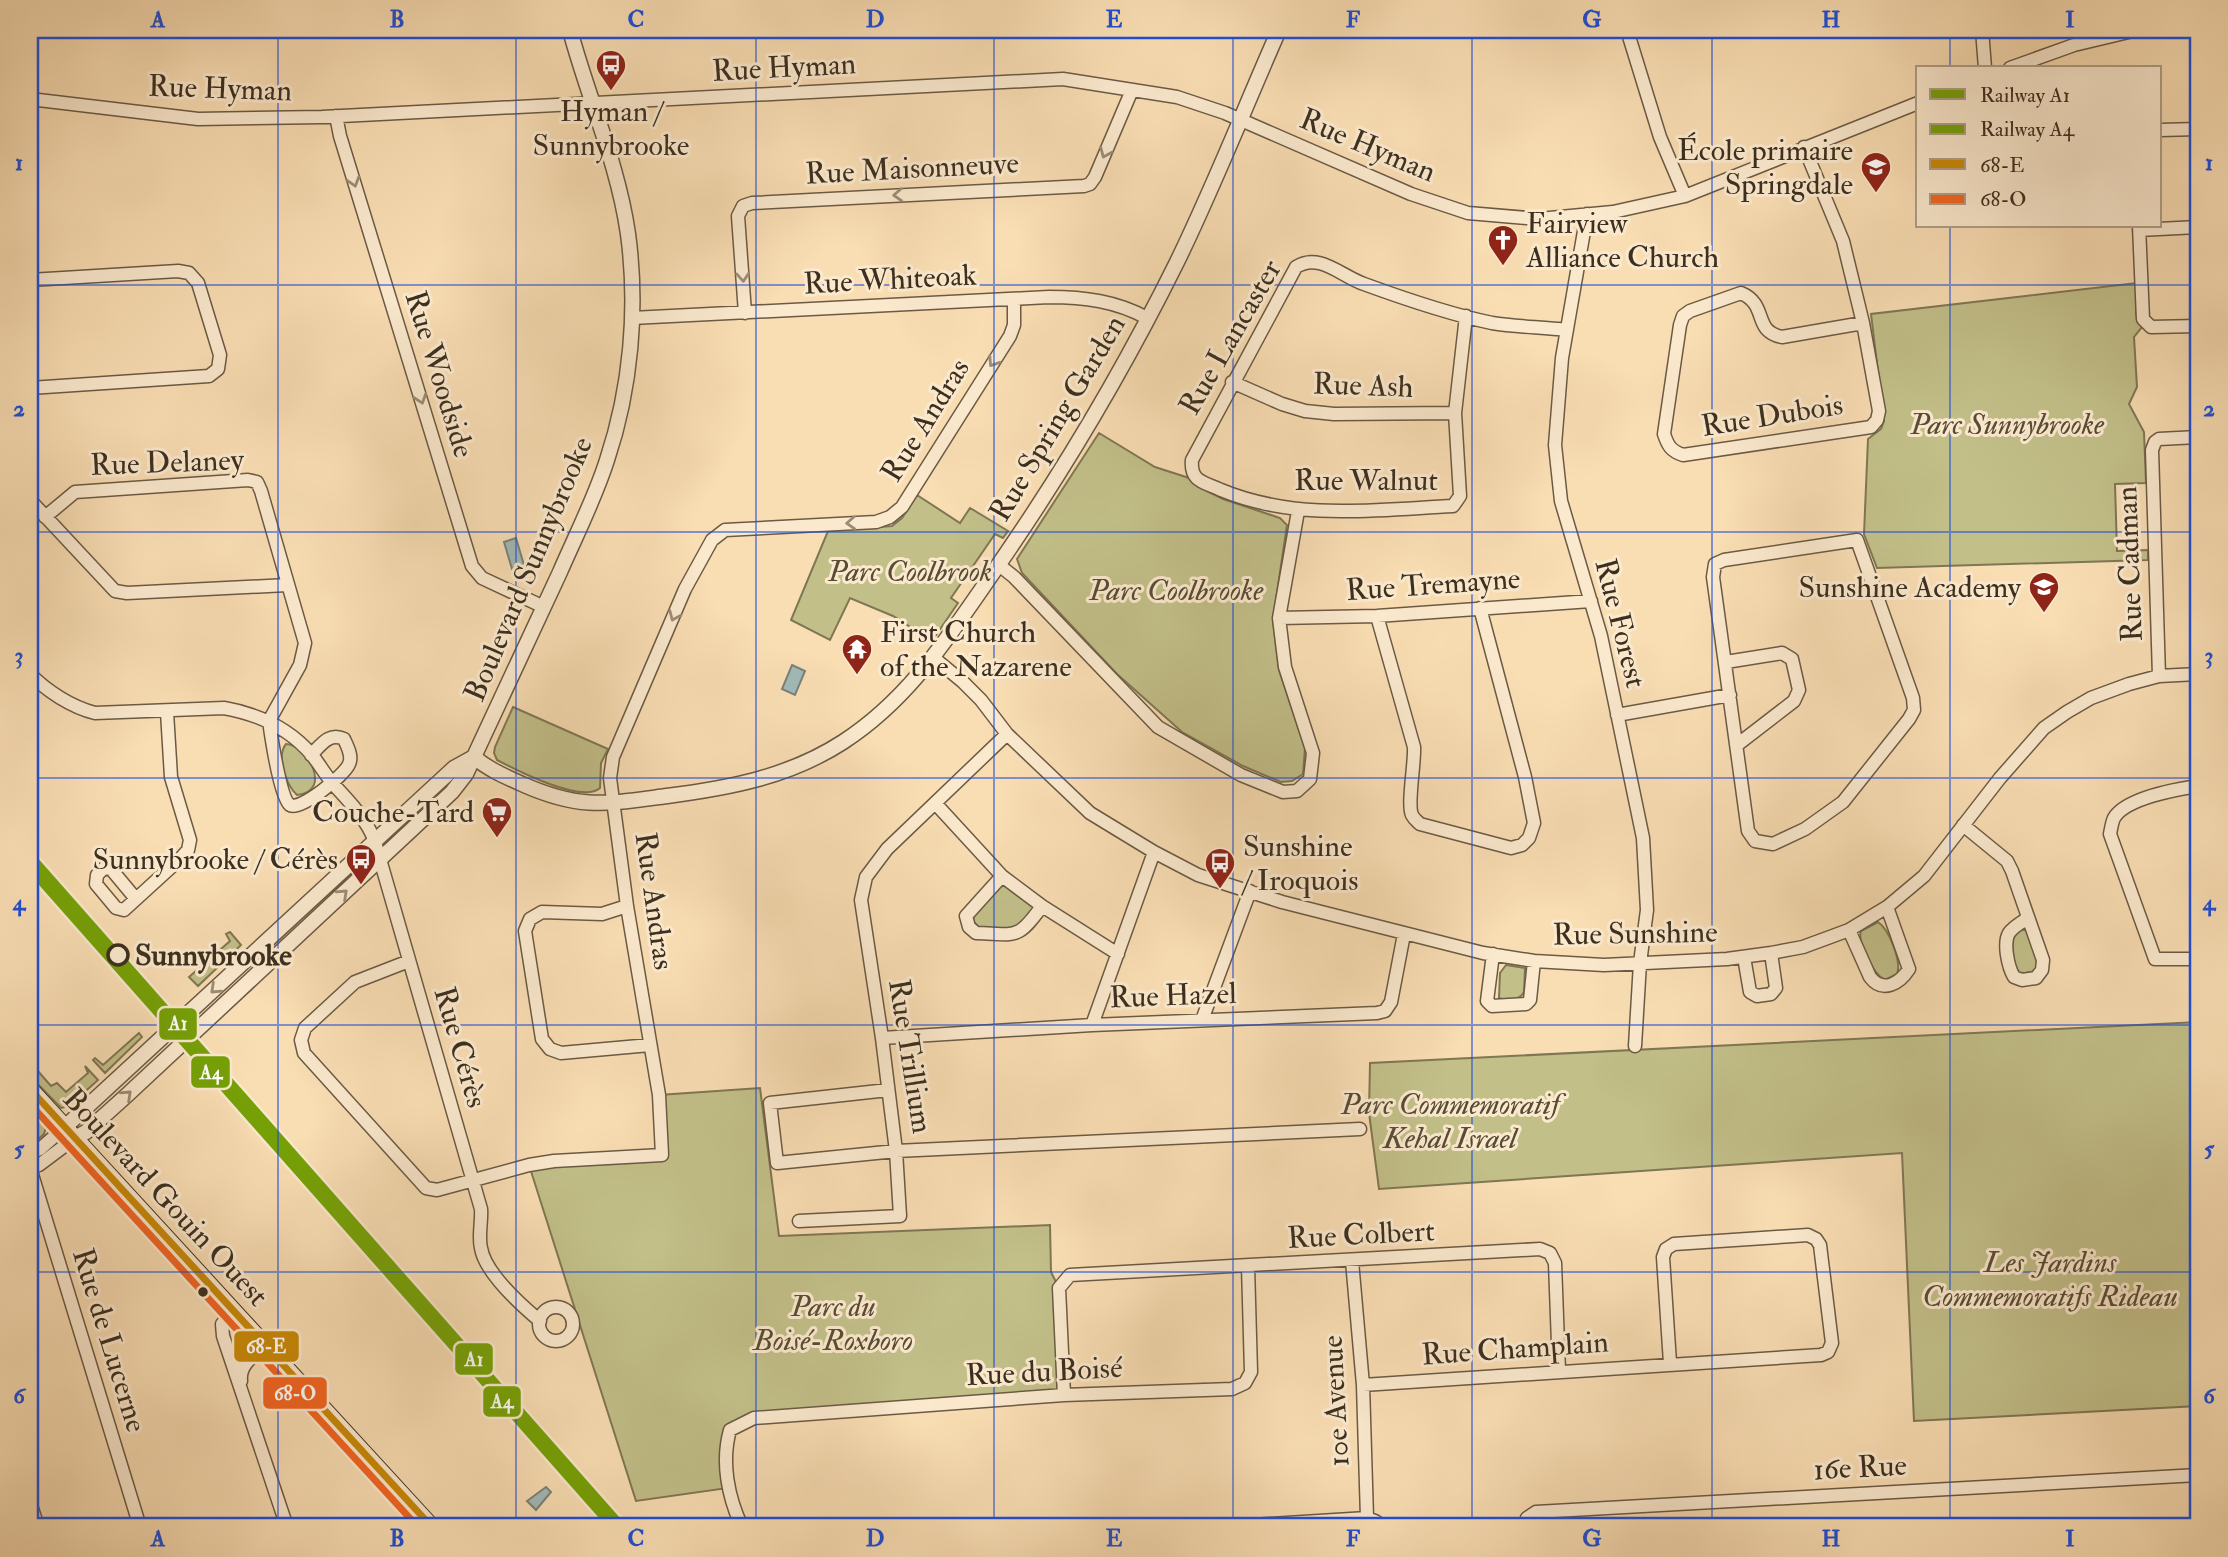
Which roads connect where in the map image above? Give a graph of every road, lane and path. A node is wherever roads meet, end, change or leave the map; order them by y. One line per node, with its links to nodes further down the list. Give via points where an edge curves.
1 (570, 30): 10 (street, Boulevard Sunnybrooke)
2 (1279, 30): 13 (street, Rue Spring Garden)
3 (1627, 30): 17 (street, via 1660,138)
4 (1982, 30): 6 (street)
5 (2137, 30): 7 (street, via 2074,45)
6 (1985, 66)
7 (2016, 66)
8 (1132, 90): 10 (street, Rue Hyman, via 1063,79); 13 (street, Rue Hyman, via 1177,97); 24 (street, Rue Maisonneuve, one-way to 24, via 1096,177 1084,186 743,206 738,216)
9 (30, 99): 12 (street, Rue Hyman, via 198,119)
10 (593, 103): 12 (street, Rue Hyman); 26 (street, Boulevard Sunnybrooke, via 625,215)
11 (1916, 104): 16 (street, Rue Hyman)
12 (336, 116): 42 (street, Rue Woodside, one-way to 42, via 472,566 482,578)
13 (1241, 120): 18 (street, Rue Hyman, via 1411,194 1468,213 1539,219); 27 (street, Rue Spring Garden)
14 (2198, 129): 15 (street)
15 (2162, 130)
16 (1804, 147): 17 (street, Rue Hyman); 28 (street, Rue Dubois, via 1843,242)
17 (1685, 196): 18 (street, Rue Hyman)
18 (1587, 214): 30 (street, Rue Forest)
19 (2198, 227): 21 (street)
20 (2139, 228): 29 (street, via 2143,319 2151,327)
21 (2162, 228)
22 (30, 281): 32 (street, via 189,273 198,283 220,355 218,369 209,376)
23 (1014, 299): 24 (street, Rue Whiteoak); 27 (street, Rue Whiteoak, via 1088,299); 61 (street, Rue Andras, one-way to 61, via 1010,336 902,507 890,517 876,522 725,530 712,540 685,589 613,757 609,772)
24 (745, 313): 26 (street, Rue Whiteoak)
25 (1466, 316): 30 (street, Rue Lancaster); 31 (street, Rue Lancaster, via 1405,299 1306,260 1296,267); 33 (street, Rue Walnut)
26 (632, 318): 42 (street, Boulevard Sunnybrooke, via 626,376 608,458)
27 (1147, 318): 39 (street, Rue Spring Garden, via 1078,441)
28 (1863, 323): 28 (street, Rue Dubois, via 1879,411 1871,427 1684,455 1668,446 1664,434 1680,325 1690,310 1741,293 1757,304 1764,327 1772,335)
29 (2198, 326)
30 (1567, 330): 41 (street, Rue Forest, via 1555,445 1562,500)
31 (1232, 382): 33 (street, Rue Ash, via 1305,411); 35 (street, Rue Lancaster)
32 (30, 388)
33 (1455, 413): 37 (street, Rue Walnut, via 1460,496 1453,506)
34 (2198, 437): 50 (street, Rue Cadman, via 2159,439 2152,450)
35 (1192, 460): 37 (street, Rue Walnut, via 1191,471 1197,479 1244,500)
36 (30, 500): 38 (street)
37 (1298, 511): 45 (street)
38 (45, 517): 40 (street, via 115,591); 40 (street, Rue Delaney, via 75,492 257,482)
39 (999, 565): 45 (street, via 1158,727 1241,775 1283,792 1297,791 1310,779 1313,753 1285,667); 46 (street, Rue Spring Garden)
40 (287, 585): 54 (street, Rue Delaney, via 305,643 304,654)
41 (1591, 601): 43 (street, Rue Tremayne); 53 (street, Rue Forest)
42 (544, 607): 58 (street, Boulevard Sunnybrooke)
43 (1480, 608): 44 (street, Rue Tremayne); 44 (street, via 1534,823 1529,838 1511,848 1420,824 1412,815 1414,747)
44 (1377, 615): 45 (street, Rue Tremayne)
45 (1279, 618)
46 (933, 658): 55 (street, Rue Sunshine, via 981,700); 61 (street, Rue Spring Garden, via 879,715 806,762 727,788)
47 (1726, 662): 51 (street); 56 (street, via 1783,653 1792,659 1799,690 1794,701); 56 (street, via 1715,564 1857,540 1913,698 1909,719 1843,802 1805,830 1773,844 1755,841 1748,831)
48 (30, 674): 52 (street, Rue Cérès, via 80,709)
49 (2198, 674): 50 (street, Rue Sunshine)
50 (2159, 676): 63 (street, Rue Sunshine, via 2091,698 2044,728)
51 (1730, 695): 53 (street); 56 (street)
52 (167, 712): 54 (street, Rue Cérès, via 224,708); 69 (street, via 170,777 190,840 188,849)
53 (1617, 715): 83 (street, Rue Forest, via 1643,838 1647,910)
54 (269, 721): 57 (street, Rue Cérès); 59 (street, via 287,803 298,806)
55 (1007, 734): 62 (street, Rue Trillium); 65 (street, Rue Sunshine, via 1090,813)
56 (1737, 745)
57 (311, 755): 59 (street, Rue Cérès); 59 (street, via 328,738 344,739 351,758 349,767)
58 (474, 757): 61 (street, Rue Spring Garden, via 489,769 556,798); 64 (street, Boulevard Sunnybrooke, via 454,768); 66 (street, Boulevard Sunnybrooke, via 452,792)
59 (331, 782): 64 (street, Rue Cérès)
60 (2198, 786): 80 (street, via 2167,790 2125,808 2114,817 2110,834 2155,959)
61 (614, 803): 70 (street, Rue Andras)
62 (935, 803): 67 (street); 86 (street, Rue Trillium, via 866,877 861,900)
63 (1963, 825): 72 (street, Rue Sunshine, via 1924,876); 73 (street, via 2007,861)
64 (375, 842): 66 (street, Rue Cérès); 92 (street, Boulevard Sunnybrooke, one-way to 92)
65 (1154, 852): 68 (street, Rue Sunshine, via 1198,874); 76 (street)
66 (379, 860): 81 (street, Rue Cérès); 92 (street, Boulevard Sunnybrooke, one-way to 66, via 86,1132)
67 (1002, 876): 71 (street); 71 (street, via 966,916 976,933 1017,934)
68 (1250, 891): 75 (street, Rue Sunshine); 84 (street)
69 (136, 899)
70 (627, 906): 87 (street, Rue Andras); 87 (street, via 602,914 542,912 530,919 525,931 542,1039 550,1049 561,1052)
71 (1042, 906): 76 (street)
72 (1886, 907): 74 (street, Rue Sunshine); 74 (street, via 1909,968 1898,982 1875,983)
73 (2028, 918): 73 (street, via 2043,960 2042,971 2036,978 2022,980 2010,970 2007,943 2012,930)
74 (1849, 930): 78 (street, Rue Sunshine)
75 (1404, 933): 77 (street, Rue Sunshine); 84 (street, Rue Hazel, via 1391,1002 1385,1011)
76 (1118, 954): 85 (street)
77 (1493, 954): 82 (street, Rue Sunshine); 82 (street, via 1487,1001 1492,1006 1530,1000)
78 (1771, 954): 79 (street, Rue Sunshine); 79 (street, via 1776,988 1771,994 1757,996 1750,992)
79 (1744, 957): 83 (street, Rue Sunshine)
80 (2198, 959)
81 (409, 961): 96 (street, Rue Cérès); 96 (street, Rue Andras, via 355,982 305,1028 300,1040 304,1053 426,1188 437,1190)
82 (1534, 961): 83 (street, Rue Sunshine)
83 (1640, 964): 88 (street, Rue Forest)
84 (1202, 1020): 85 (street, Rue Hazel)
85 (1093, 1025): 86 (street, Rue Hazel)
86 (882, 1038): 90 (street, Rue Trillium)
87 (650, 1045): 96 (street, Rue Andras, via 659,1095 662,1155 554,1161)
88 (1635, 1046)
89 (30, 1089): 92 (main road, Boulevard Gouin Ouest)
90 (888, 1090): 93 (street, Rue Trillium); 93 (street, via 770,1103 777,1163)
91 (1360, 1129): 93 (street, Rue Trillium)
92 (70, 1133): 94 (street, Boulevard Sunnybrooke); 95 (street, Boulevard Sunnybrooke, via 39,1165); 100 (main road, Boulevard Gouin Ouest)
93 (895, 1151): 97 (street, via 900,1216)
94 (30, 1154)
95 (30, 1168): 113 (street, Rue de Lucerne)
96 (473, 1179): 101 (street, Rue Cérès, via 486,1263)
97 (799, 1221)
98 (1352, 1261): 99 (street, Rue Colbert); 104 (street, Rue Colbert, via 1540,1249 1550,1253 1555,1263); 105 (street, 10e Avenue)
99 (1248, 1266): 107 (street, Rue du Boisé, via 1251,1371 1245,1383 1232,1389); 107 (street, Rue Colbert, via 1069,1275 1059,1287)
100 (233, 1311): 102 (main road, Boulevard Gouin Ouest); 106 (street, via 221,1328)
101 (540, 1321)
102 (265, 1346): 106 (street, via 242,1369); 115 (main road, Boulevard Gouin Ouest)
103 (1670, 1363): 103 (street, Rue Champlain, via 1828,1352 1832,1343 1816,1239 1808,1235 1700,1242 1665,1249); 104 (street, Rue Champlain)
104 (1559, 1371): 105 (street, Rue Champlain)
105 (1363, 1385): 110 (street, 10e Avenue)
106 (243, 1392): 114 (street)
107 (1064, 1395): 116 (street, Rue du Boisé, via 754,1418 730,1430 726,1444 728,1488)
108 (2198, 1475): 111 (street, 16e Rue, via 1536,1512)
109 (30, 1502): 112 (street)
110 (1367, 1518): 117 (street); 118 (street)
111 (1526, 1523)
112 (38, 1527)
113 (140, 1527)
114 (287, 1527)
115 (432, 1527)
116 (742, 1527)
117 (1222, 1527)
118 (1384, 1527)

